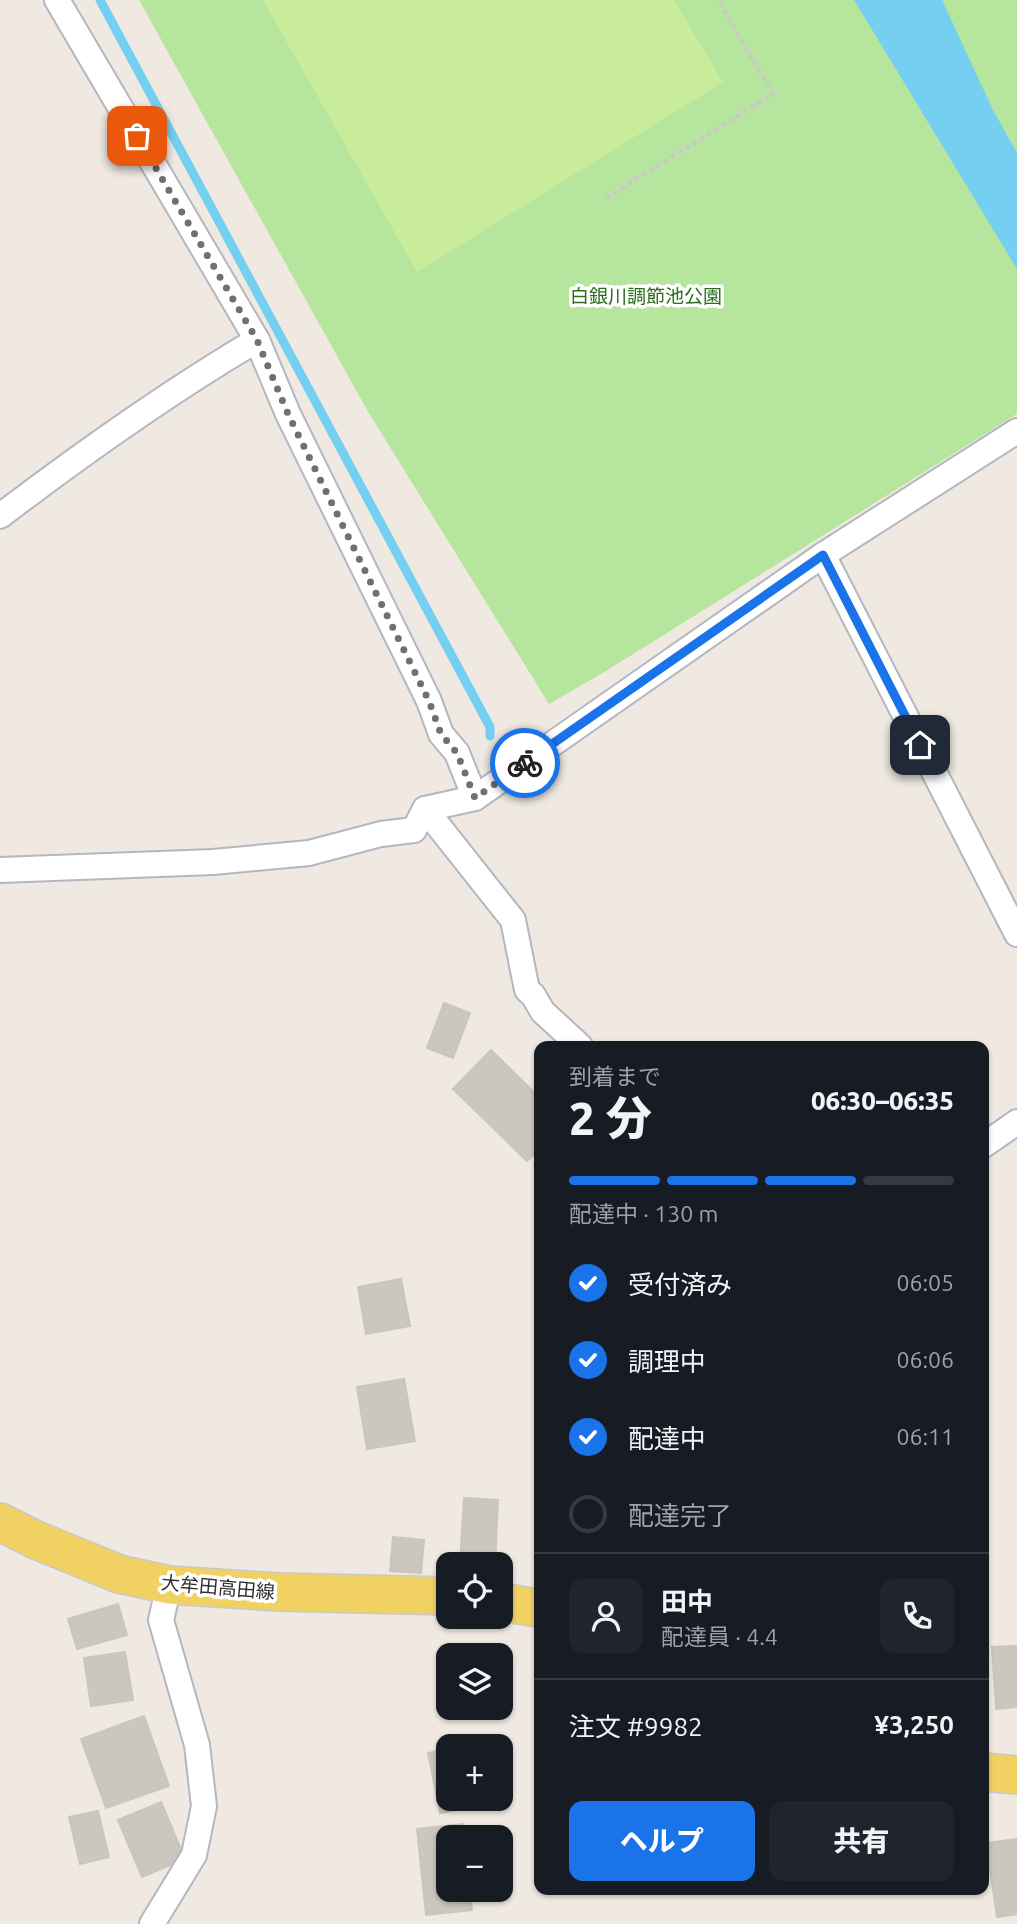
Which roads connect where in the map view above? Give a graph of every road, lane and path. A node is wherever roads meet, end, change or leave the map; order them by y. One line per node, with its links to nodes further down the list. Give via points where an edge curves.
1 (57, 0): 4 (street)
2 (718, 0): 3 (path, via 773,94)
3 (606, 198)
4 (257, 340): 6 (street, via 79,456); 8 (street, via 288,414 441,734 457,753)
5 (1017, 431): 7 (street)
6 (0, 516)
7 (823, 555): 8 (street); 11 (street)
8 (475, 798): 9 (street)
9 (425, 809): 10 (street, via 414,830 309,853 213,862); 12 (street, via 513,920 527,990)
10 (0, 870)
11 (1017, 934)
12 (575, 1041)
13 (1017, 1122): 14 (street)
14 (989, 1142)
15 (0, 1522): 16 (main road, 大牟田高田線, via 119,1574)
16 (169, 1585): 17 (main road, 大牟田高田線); 22 (street, via 161,1619 197,1745 204,1806 194,1855)
17 (436, 1596)
18 (513, 1604): 19 (main road)
19 (534, 1607)
20 (989, 1772): 21 (main road)
21 (1017, 1775)
22 (152, 1924)

